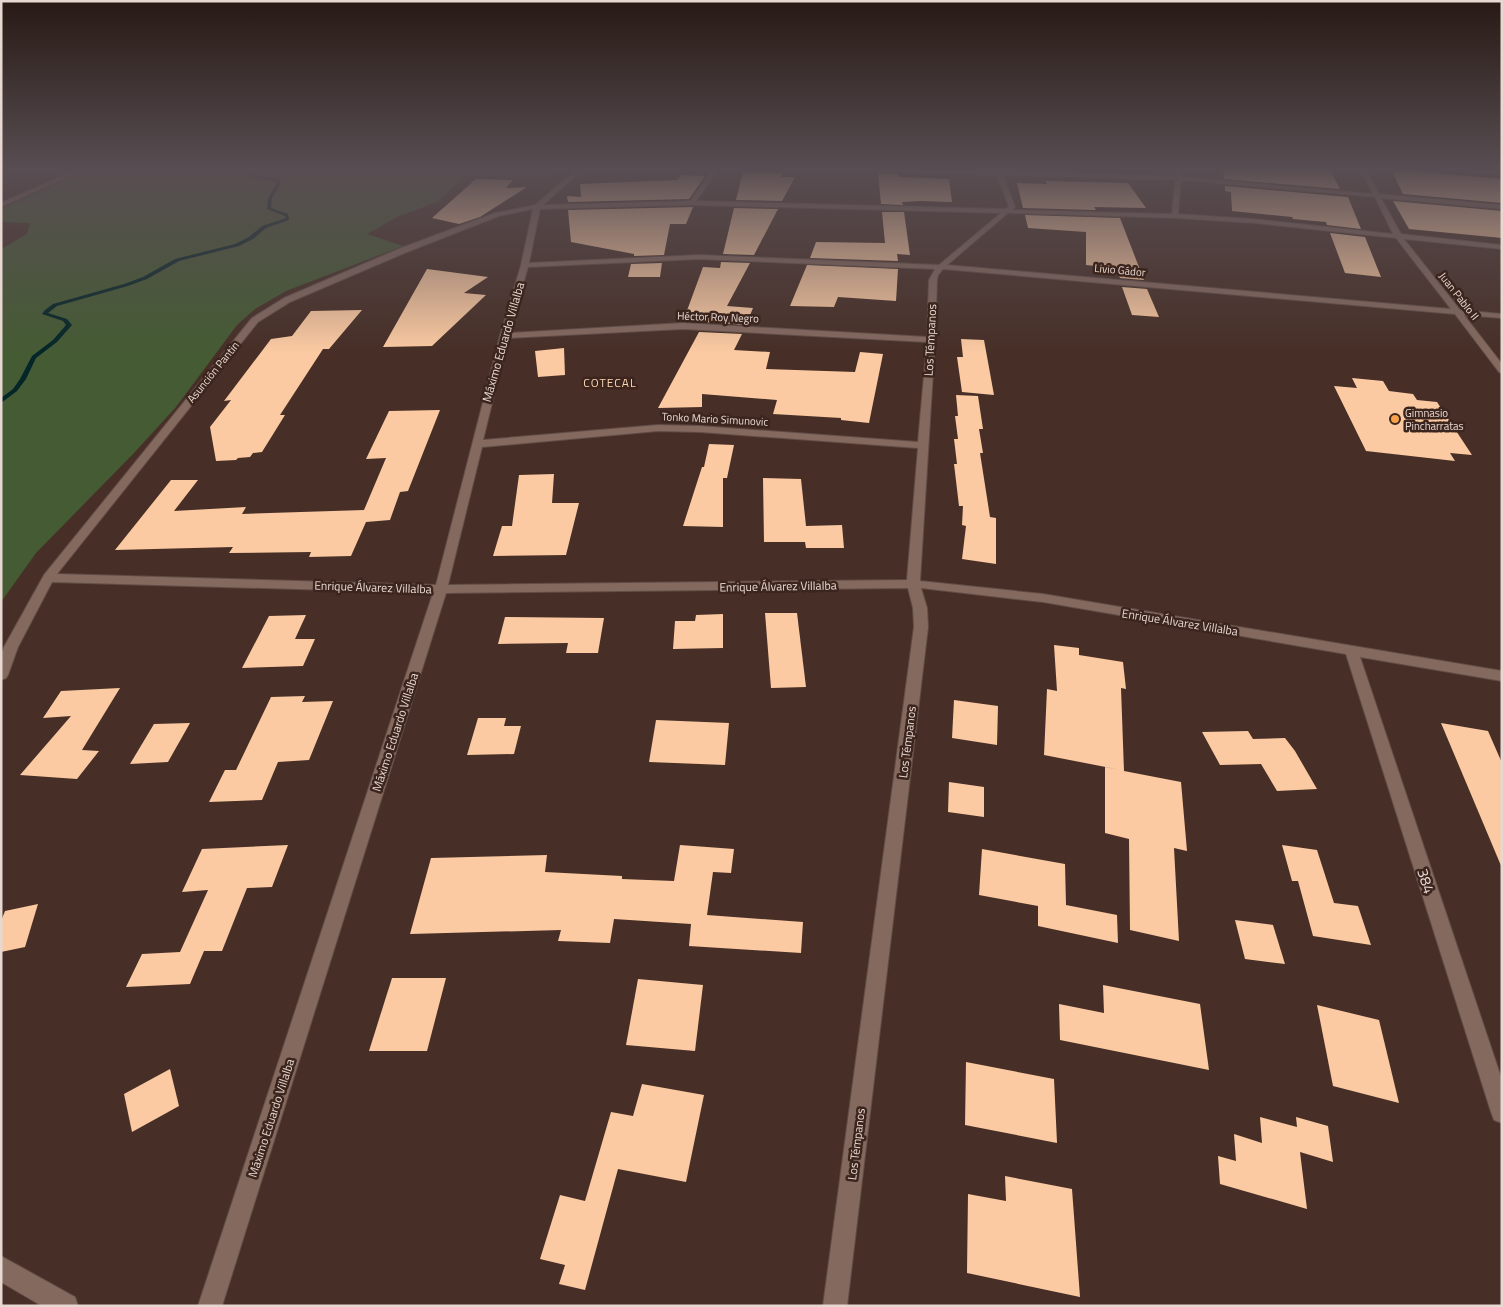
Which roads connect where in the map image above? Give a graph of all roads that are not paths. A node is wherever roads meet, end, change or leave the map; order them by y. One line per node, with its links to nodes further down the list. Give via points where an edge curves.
1 (456, 230): 17 (street, Asunción Pantin, via 287,300 255,320)
2 (532, 230): 8 (street, Máximo Eduardo Villalba)
3 (986, 230): 9 (street)
4 (1340, 230): 6 (street)
5 (1395, 230): 6 (street, Juan Pablo II)
6 (1398, 236): 7 (street); 10 (street, Juan Pablo II)
7 (1502, 247)
8 (525, 265): 9 (street, Livio Gádor, via 699,257); 12 (street, Máximo Eduardo Villalba)
9 (941, 267): 10 (street, Livio Gádor); 13 (street, Los Témpanos, via 933,280)
10 (1457, 311): 11 (street, Livio Gádor); 14 (street, Juan Pablo II)
11 (1502, 316)
12 (504, 336): 13 (street, Héctor Roy Negro, via 683,326); 15 (street, Máximo Eduardo Villalba)
13 (931, 340): 16 (street, Los Témpanos)
14 (1502, 370)
15 (476, 444): 16 (street, Tonko Mario Simunovic, via 658,428); 19 (street, Máximo Eduardo Villalba)
16 (922, 445): 18 (street, Los Témpanos)
17 (48, 578): 19 (street, Enrique Álvarez Villalba); 21 (street, Asunción Pantin, via 11,647)
18 (913, 584): 19 (street, Enrique Álvarez Villalba); 20 (street, Enrique Álvarez Villalba, via 1064,600); 27 (street, Los Témpanos, via 921,627)
19 (441, 589): 26 (street, Máximo Eduardo Villalba)
20 (1351, 650): 22 (street, Enrique Álvarez Villalba); 23 (street, 384)
21 (1, 675)
22 (1502, 676)
23 (1502, 1112)
24 (1, 1268): 25 (street)
25 (66, 1306)
26 (210, 1306)
27 (835, 1306)

